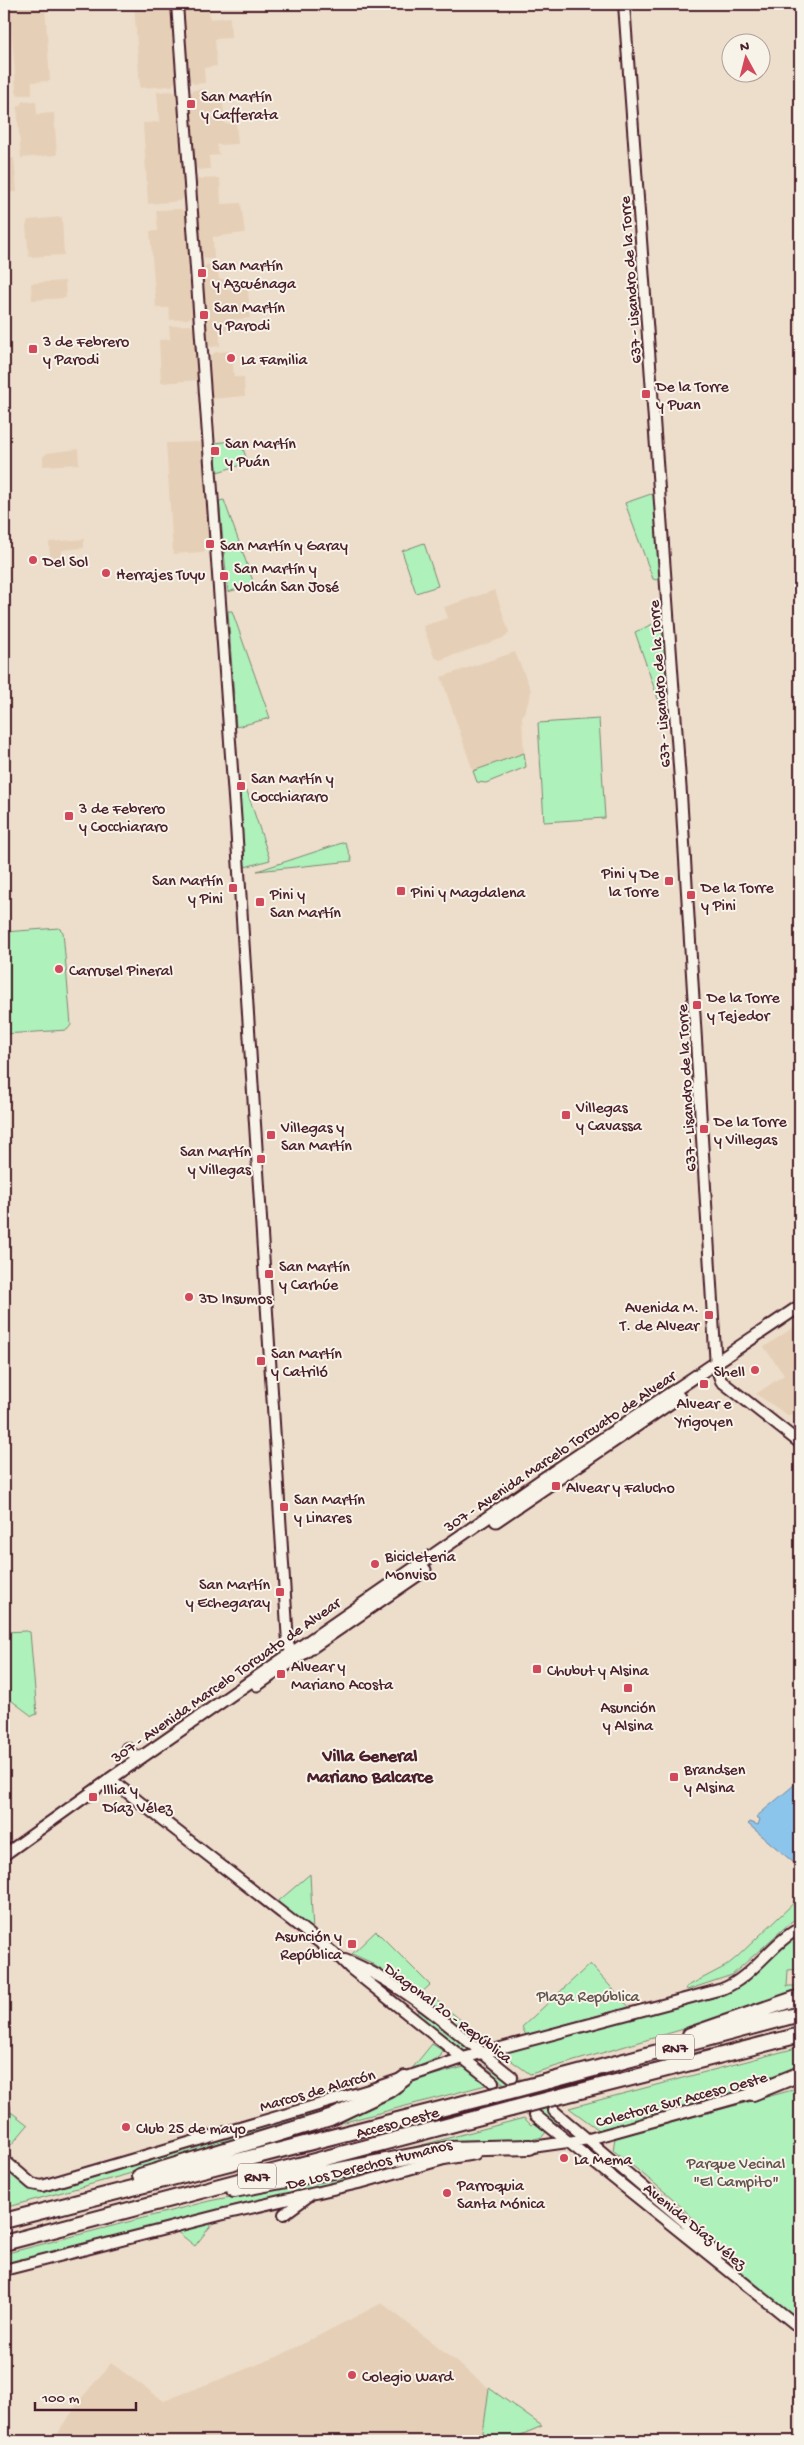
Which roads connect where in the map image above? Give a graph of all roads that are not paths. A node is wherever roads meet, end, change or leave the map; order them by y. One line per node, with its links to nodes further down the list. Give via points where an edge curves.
1 (177, 4): 7 (street, via 236,825 278,1507)
2 (624, 4): 5 (street, 637 - Lisandro de la Torre, via 681,794)
3 (800, 1306): 5 (main road, 307 - Avenida Marcelo Torcuato de Alvear)
4 (800, 1314): 5 (main road, 307 - Avenida Marcelo Torcuato de Alvear)
5 (716, 1367): 6 (street, via 720,1380); 7 (main road, 307 - Avenida Marcelo Torcuato de Alvear)
6 (800, 1443)
7 (292, 1657): 9 (main road, 307 - Avenida Marcelo Torcuato de Alvear); 10 (main road, 307 - Avenida Marcelo Torcuato de Alvear, via 133,1769)
8 (127, 1748): 9 (street)
9 (140, 1757): 10 (main road, 307 - Avenida Marcelo Torcuato de Alvear)
10 (110, 1779): 11 (street); 13 (street)
11 (4, 1855)
12 (800, 1928): 17 (street, Marcos de Alarcón, via 729,1986)
13 (341, 1959): 17 (street, Diagonal 20 - República, via 363,1967 399,1990); 18 (street)
14 (800, 1997): 19 (highway)
15 (800, 2014): 19 (highway, Acceso Oeste / RN7)
16 (800, 2035): 36 (highway, Acceso Oeste / RN7, bridge)
17 (483, 2054): 18 (street, Marcos de Alarcón); 21 (street, Diagonal 20 - República)
18 (468, 2057): 22 (street, Marcos de Alarcón); 24 (street)
19 (612, 2064): 24 (highway, Acceso Oeste / RN7, bridge, via 549,2081)
20 (800, 2074): 25 (highway)
21 (512, 2077)
22 (405, 2078): 33 (street, Marcos de Alarcón, via 42,2186 32,2184); 35 (highway, via 389,2090 330,2118 139,2176)
23 (800, 2081): 25 (street, Colectora Sur Acceso Oeste)
24 (492, 2089): 35 (highway, Acceso Oeste / RN7)
25 (753, 2094): 30 (street, Colectora Sur Acceso Oeste)
26 (4, 2107): 29 (street)
27 (554, 2111): 30 (street)
28 (535, 2115): 31 (street, Avenida Díaz Vélez)
29 (4, 2127)
30 (589, 2139): 31 (street, Colectora Sur Acceso Oeste); 41 (street, via 686,2223)
31 (569, 2142): 32 (street, De Los Derechos Humanos); 41 (street, Avenida Díaz Vélez)
32 (530, 2147): 34 (street, De Los Derechos Humanos, via 452,2158); 36 (highway, via 448,2149 253,2188)
33 (4, 2160)
34 (313, 2193): 37 (street); 40 (street, De Los Derechos Humanos)
35 (86, 2198): 38 (highway, Acceso Oeste / RN7)
36 (172, 2199): 39 (highway, Acceso Oeste / RN7)
37 (284, 2214)
38 (4, 2220)
39 (4, 2243)
40 (4, 2270)
41 (744, 2283): 42 (street)
42 (800, 2328)

